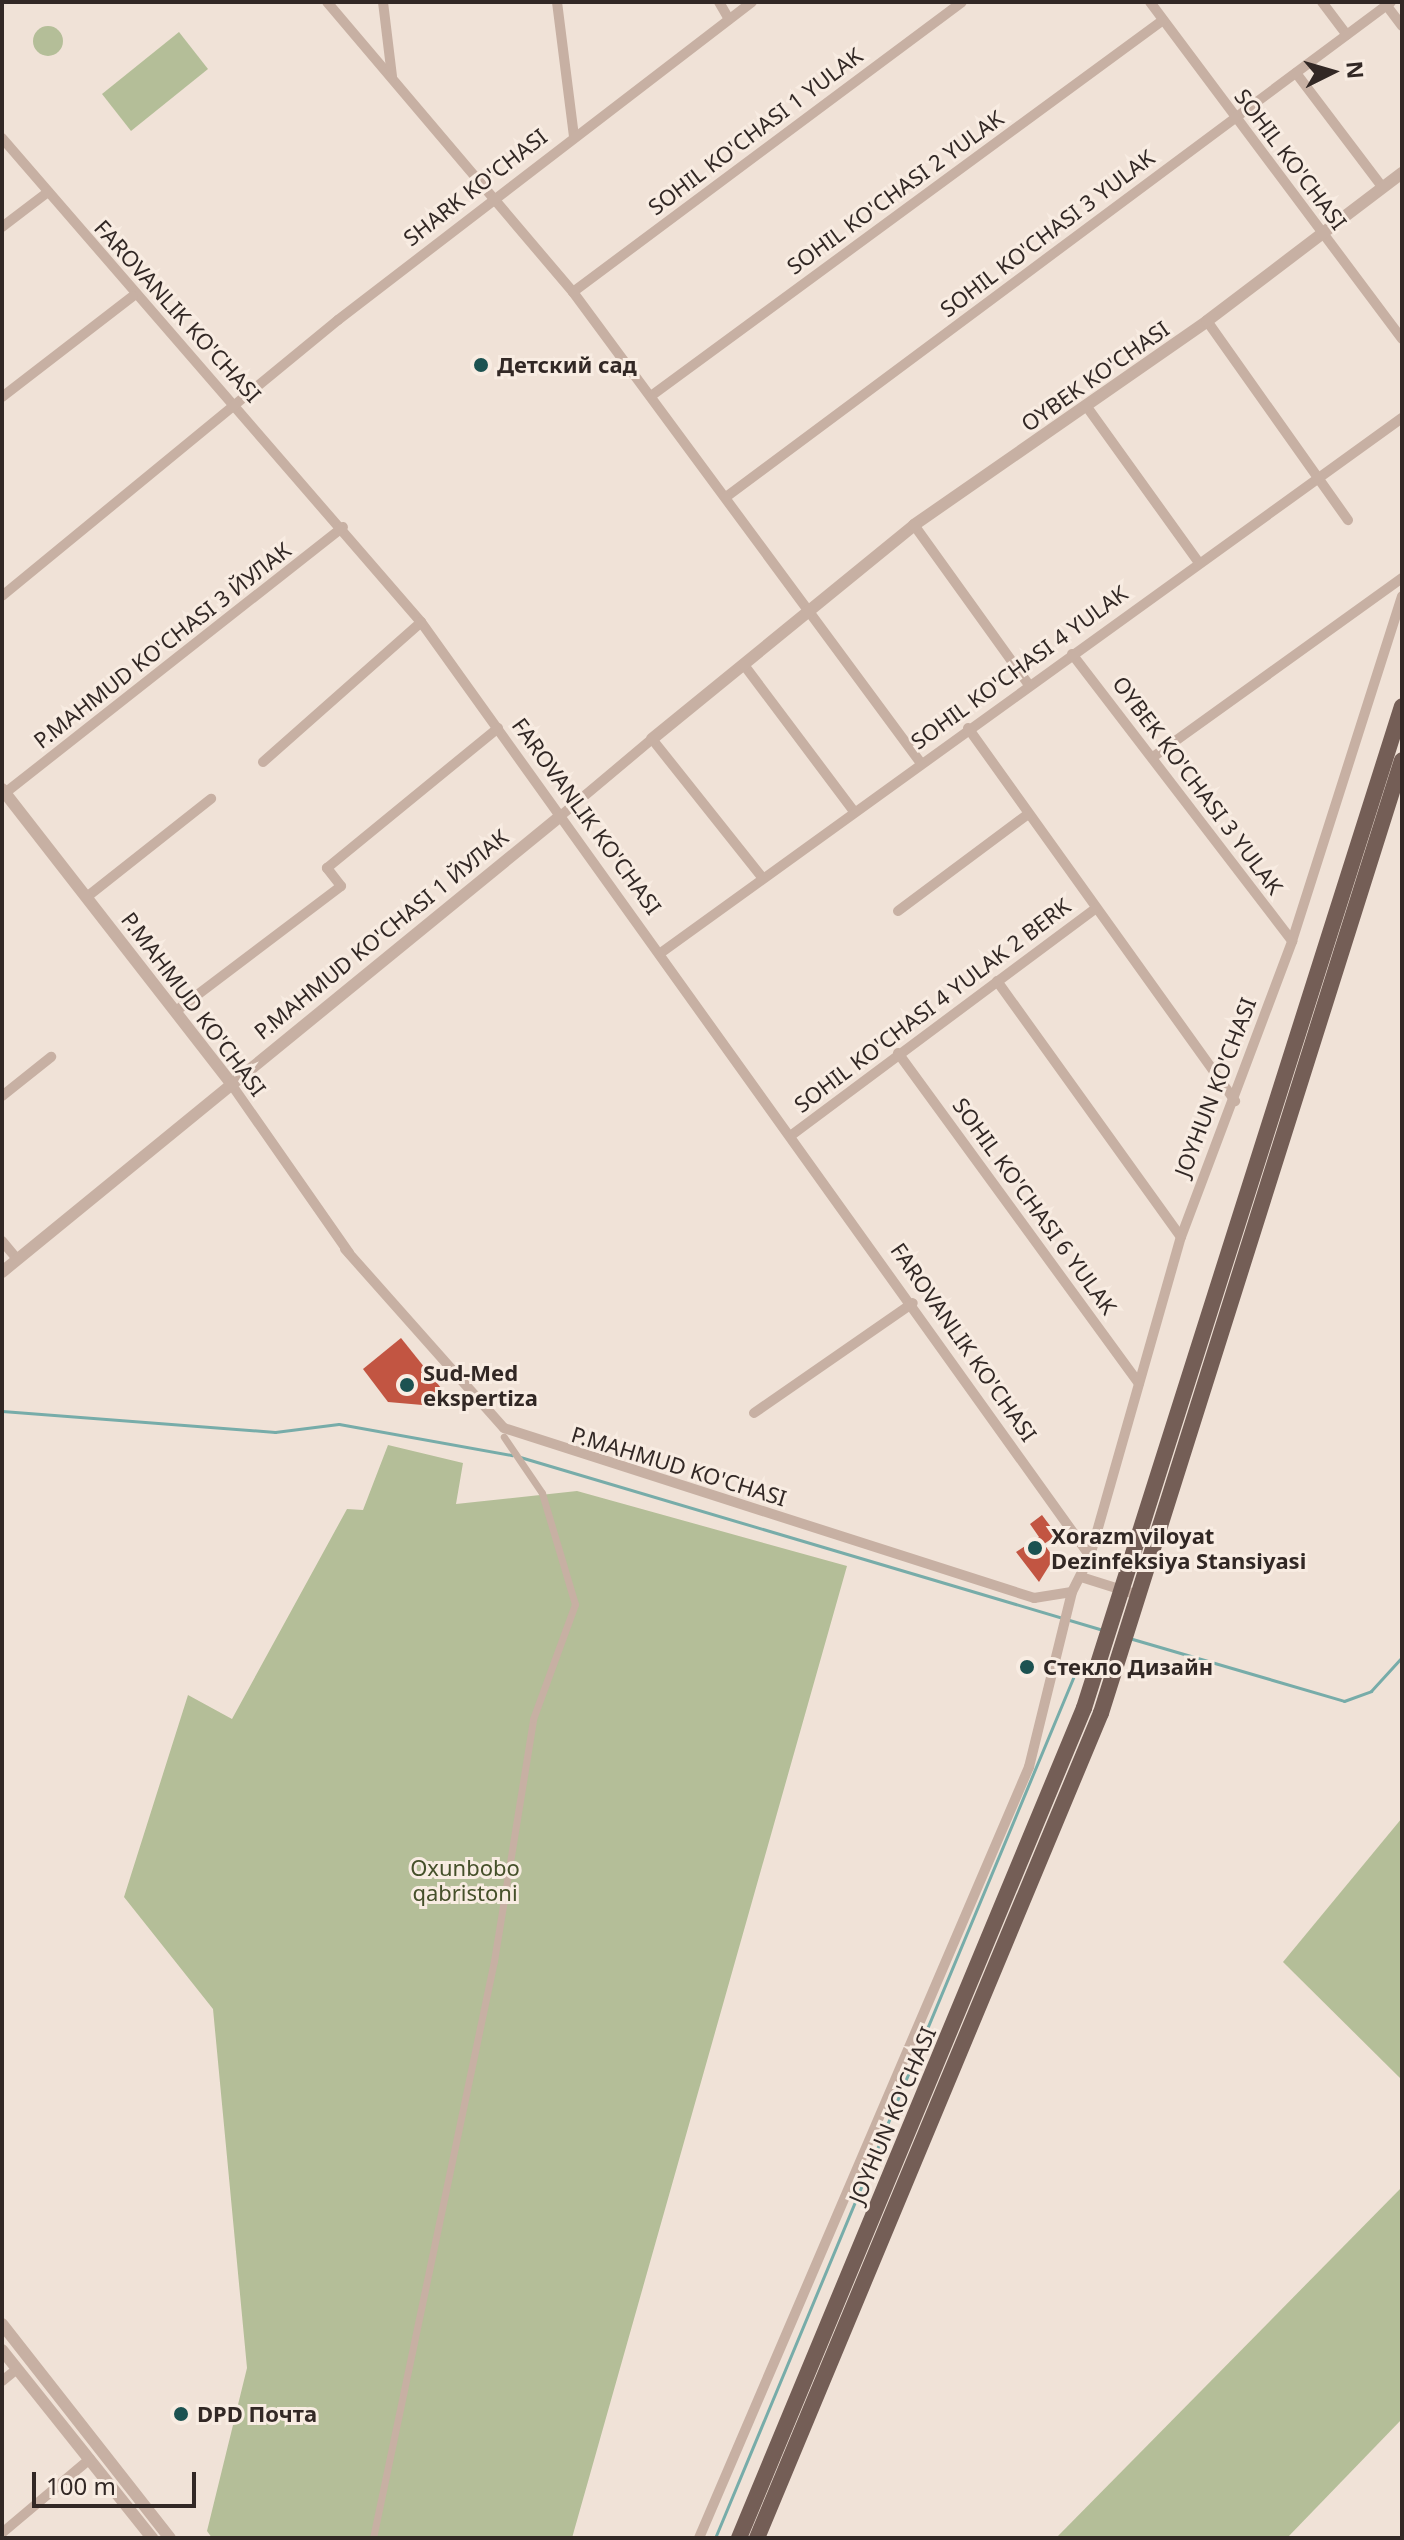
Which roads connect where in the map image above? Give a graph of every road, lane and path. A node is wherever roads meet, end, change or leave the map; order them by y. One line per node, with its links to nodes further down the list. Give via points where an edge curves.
1 (327, 2): 15 (street)
2 (383, 2): 15 (street)
3 (557, 2): 17 (street)
4 (719, 2): 10 (street)
5 (752, 2): 10 (street, SHARK KO'CHASI)
6 (962, 2): 25 (street, SOHIL KO'CHASI 1 YULAK)
7 (1150, 2): 11 (street, SOHIL KO'CHASI)
8 (1322, 2): 13 (street)
9 (1389, 4): 12 (street); 13 (street, SOHIL KO'CHASI 3 YULAK)
10 (729, 19): 17 (street, SHARK KO'CHASI)
11 (1163, 20): 16 (street, SOHIL KO'CHASI); 29 (street, SOHIL KO'CHASI 2 YULAK)
12 (1402, 26)
13 (1347, 35): 14 (street, SOHIL KO'CHASI 3 YULAK)
14 (1296, 73): 16 (street, SOHIL KO'CHASI 3 YULAK); 20 (street)
15 (392, 78): 22 (street)
16 (1235, 118): 24 (street, SOHIL KO'CHASI); 35 (street, SOHIL KO'CHASI 3 YULAK)
17 (574, 136): 22 (street, SHARK KO'CHASI)
18 (2, 138): 21 (street, FAROVANLIK KO'CHASI)
19 (1402, 173): 20 (street, OYBEK KO'CHASI)
20 (1383, 188): 24 (street, OYBEK KO'CHASI)
21 (48, 192): 23 (street); 26 (street, FAROVANLIK KO'CHASI)
22 (496, 196): 25 (street); 32 (street, SHARK KO'CHASI)
23 (2, 227)
24 (1322, 234): 27 (street, OYBEK KO'CHASI); 28 (street, SOHIL KO'CHASI)
25 (573, 292): 29 (street)
26 (133, 296): 30 (street); 32 (street, FAROVANLIK KO'CHASI)
27 (1207, 321): 31 (street, OYBEK KO'CHASI); 34 (street)
28 (1402, 339)
29 (651, 396): 35 (street)
30 (2, 397)
31 (1087, 407): 37 (street, OYBEK KO'CHASI); 39 (street)
32 (232, 408): 38 (street, FAROVANLIK KO'CHASI); 41 (street, SHARK KO'CHASI)
33 (1402, 418): 34 (street, SOHIL KO'CHASI 4 YULAK)
34 (1319, 479): 36 (street); 39 (street, SOHIL KO'CHASI 4 YULAK)
35 (726, 497): 43 (street)
36 (1348, 520)
37 (914, 525): 43 (street, OYBEK KO'CHASI); 47 (street)
38 (343, 527): 44 (street, FAROVANLIK KO'CHASI); 56 (street, P.MAHMUD KO'CHASI 3 ЙУЛАК)
39 (1199, 563): 45 (street, SOHIL KO'CHASI 4 YULAK)
40 (1402, 578): 52 (street)
41 (2, 596)
42 (1402, 596): 65 (street, JOYHUN KO'CHASI)
43 (808, 607): 46 (street, OYBEK KO'CHASI); 55 (street)
44 (421, 622): 49 (street, FAROVANLIK KO'CHASI); 54 (street)
45 (1072, 654): 47 (street, SOHIL KO'CHASI 4 YULAK); 52 (street, OYBEK KO'CHASI 3 YULAK)
46 (744, 665): 51 (street, OYBEK KO'CHASI); 58 (street)
47 (1029, 685): 50 (street, SOHIL KO'CHASI 4 YULAK)
48 (1402, 706): 87 (main road)
49 (498, 728): 60 (street, FAROVANLIK KO'CHASI); 68 (street, via 327,868 341,886)
50 (968, 728): 55 (street, SOHIL KO'CHASI 4 YULAK); 59 (street)
51 (652, 739): 60 (street, OYBEK KO'CHASI); 61 (street)
52 (1153, 757): 65 (street, OYBEK KO'CHASI 3 YULAK)
53 (1402, 760): 88 (main road)
54 (263, 762)
55 (920, 762): 58 (street, SOHIL KO'CHASI 4 YULAK)
56 (4, 791): 62 (street, P.MAHMUD KO'CHASI)
57 (211, 799): 62 (street)
58 (853, 810): 61 (street, SOHIL KO'CHASI 4 YULAK)
59 (1028, 814): 63 (street); 64 (street)
60 (558, 818): 66 (street, FAROVANLIK KO'CHASI); 71 (street, P.MAHMUD KO'CHASI 1 ЙУЛАК)
61 (761, 876): 66 (street, SOHIL KO'CHASI 4 YULAK)
62 (88, 896): 68 (street, P.MAHMUD KO'CHASI)
63 (1095, 909): 67 (street, SOHIL KO'CHASI 4 YULAK 2 BERK); 73 (street)
64 (898, 911)
65 (1292, 941): 73 (street, JOYHUN KO'CHASI)
66 (662, 952): 74 (street, FAROVANLIK KO'CHASI)
67 (997, 981): 69 (street, SOHIL KO'CHASI 4 YULAK 2 BERK); 75 (street)
68 (176, 1011): 71 (street, P.MAHMUD KO'CHASI)
69 (898, 1053): 74 (street, SOHIL KO'CHASI 4 YULAK 2 BERK); 81 (street, SOHIL KO'CHASI 6 YULAK)
70 (51, 1057): 72 (street)
71 (229, 1081): 77 (street, P.MAHMUD KO'CHASI); 78 (street, P.MAHMUD KO'CHASI 1 ЙУЛАК)
72 (2, 1096)
73 (1235, 1101): 75 (street, JOYHUN KO'CHASI)
74 (793, 1134): 80 (street, FAROVANLIK KO'CHASI)
75 (1181, 1237): 81 (street, JOYHUN KO'CHASI)
76 (2, 1241): 78 (street)
77 (345, 1249): 83 (street, P.MAHMUD KO'CHASI); 86 (street, P.MAHMUD KO'CHASI, via 504,1428 1034,1598)
78 (17, 1259): 79 (street, P.MAHMUD KO'CHASI 1 ЙУЛАК)
79 (2, 1272)
80 (913, 1303): 82 (street); 84 (street, FAROVANLIK KO'CHASI)
81 (1139, 1383): 84 (street, JOYHUN KO'CHASI)
82 (754, 1413)
83 (504, 1437): 97 (street, via 542,1493 575,1604 533,1719 494,1961)
84 (1090, 1556): 85 (street, JOYHUN KO'CHASI)
85 (1081, 1577): 86 (street, JOYHUN KO'CHASI); 87 (street)
86 (1072, 1592): 98 (street, JOYHUN KO'CHASI, via 1029,1767)
87 (1118, 1594): 88 (street); 99 (main road, JOYHUN KO'CHASI, via 1084,1708)
88 (1137, 1599): 100 (main road, JOYHUN KO'CHASI, via 1101,1713)
89 (2, 2324): 96 (street)
90 (2, 2350): 91 (street)
91 (17, 2369): 92 (street); 93 (street)
92 (2, 2381)
93 (90, 2459): 94 (street); 95 (street)
94 (2, 2533)
95 (152, 2538)
96 (170, 2538)
97 (373, 2538)
98 (699, 2538)
99 (739, 2538)
100 (757, 2538)

